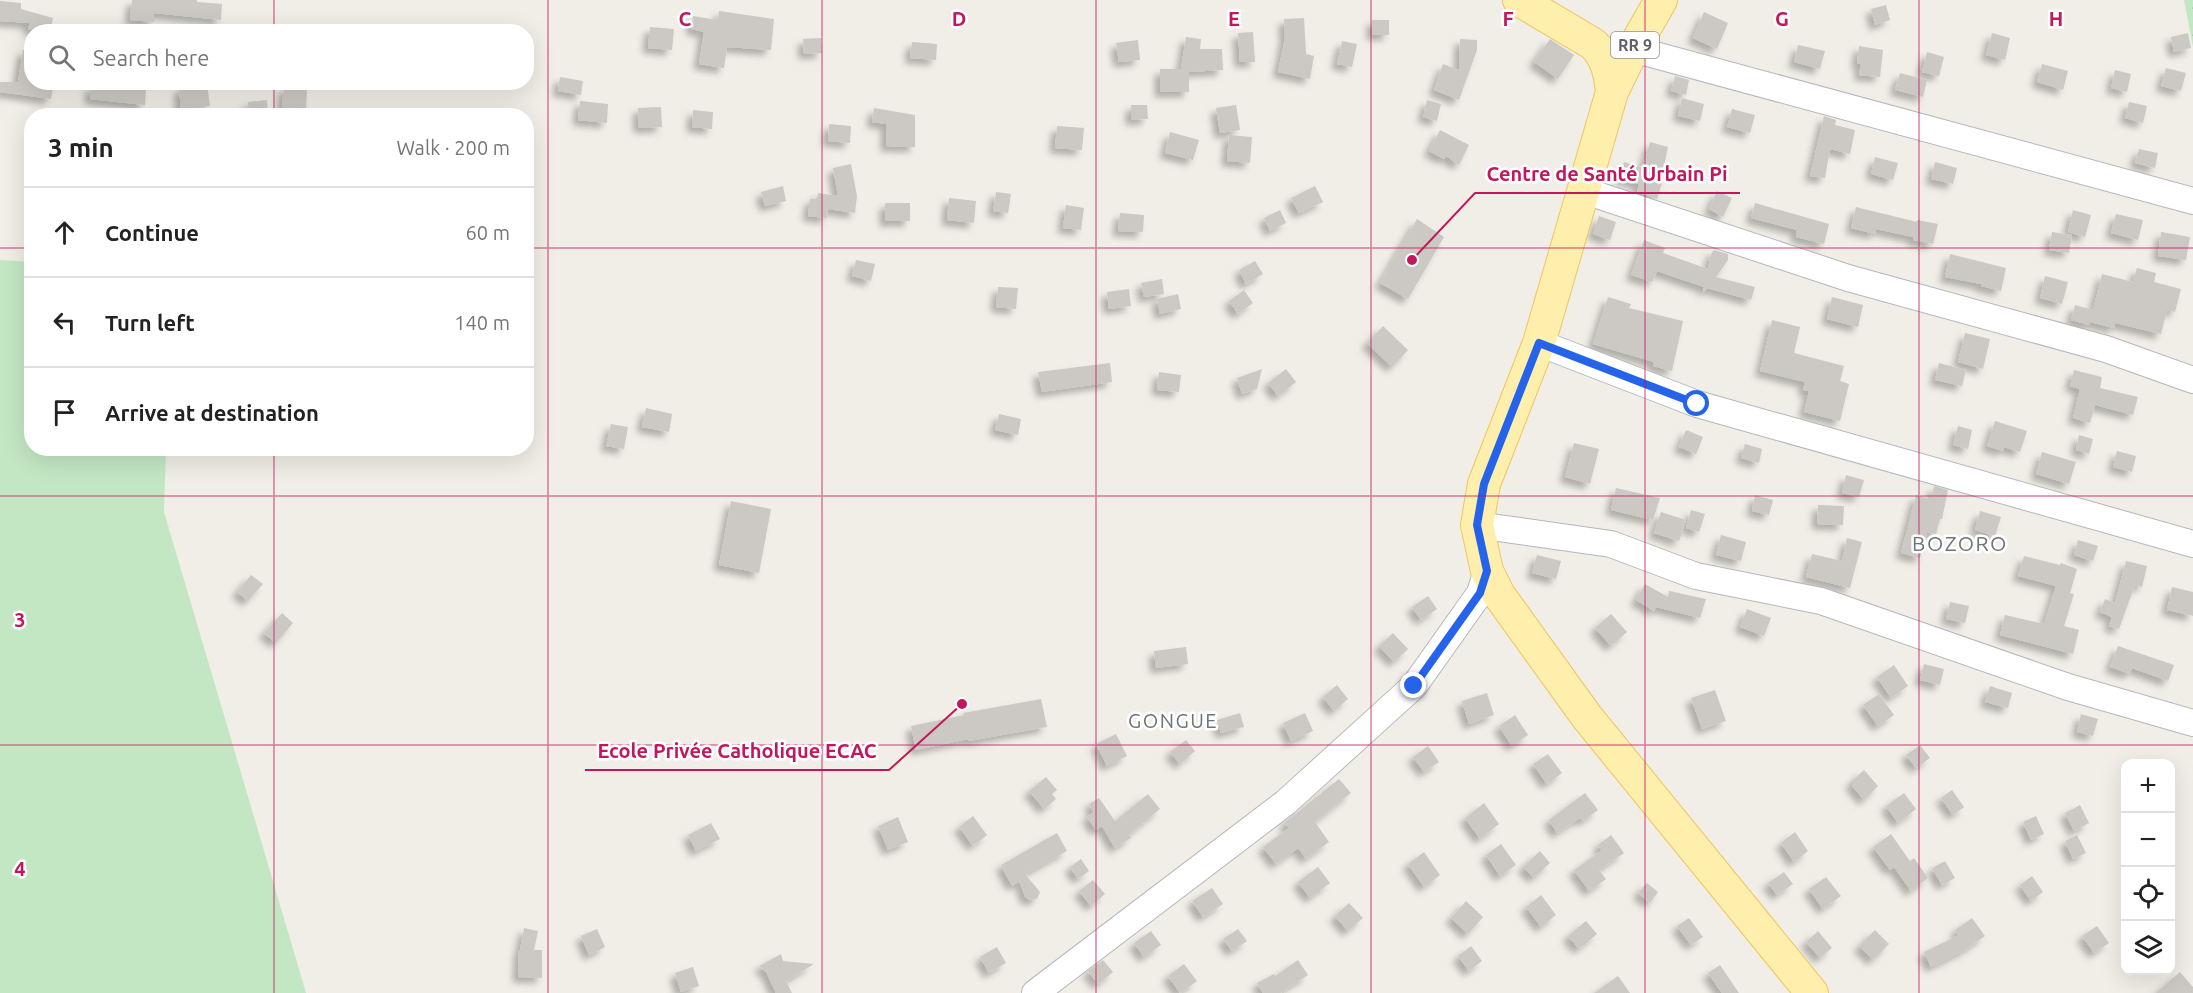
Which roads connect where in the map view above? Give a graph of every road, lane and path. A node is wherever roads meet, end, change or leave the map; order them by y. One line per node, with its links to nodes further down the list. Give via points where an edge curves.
1 (1519, 0): 4 (main road, RR 9, via 1600,50)
2 (1661, 0): 3 (main road, RR 9)
3 (1633, 49): 4 (main road, RR 9); 6 (street)
4 (1612, 92): 5 (main road, RR 9)
5 (1582, 190): 7 (main road, RR 9); 8 (street, via 1848,278 2106,349)
6 (2193, 201)
7 (1539, 343): 9 (main road, RR 9, via 1484,484); 10 (street, via 1697,404)
8 (2193, 380)
9 (1477, 525): 11 (main road, RR 9); 12 (street, via 1611,544 1696,576 1821,602 2068,687)
10 (2193, 544)
11 (1487, 571): 13 (street, via 1480,593 1414,686 1284,803); 14 (main road, RR 9, via 1499,595 1587,717)
12 (2193, 723)
13 (1035, 993)
14 (1812, 993)

